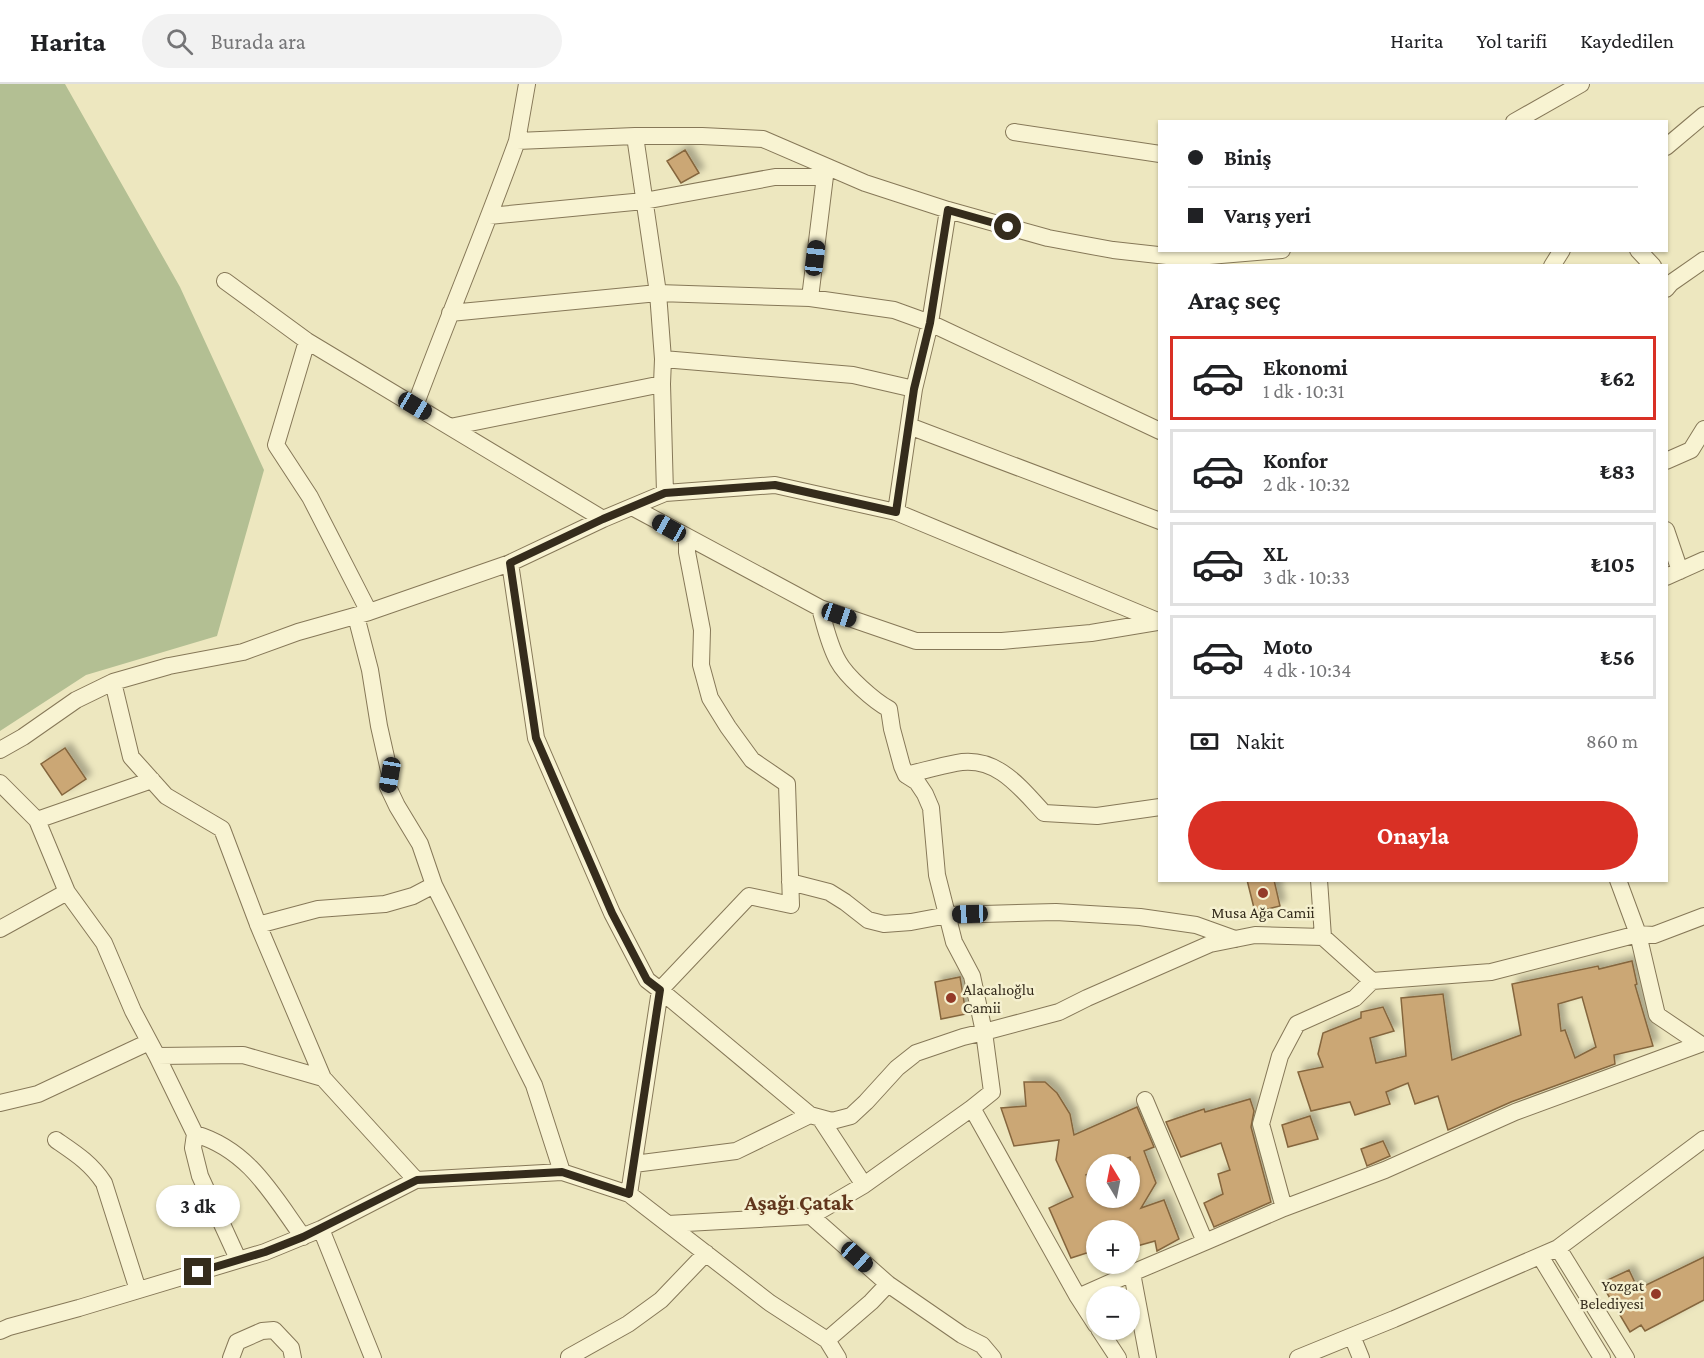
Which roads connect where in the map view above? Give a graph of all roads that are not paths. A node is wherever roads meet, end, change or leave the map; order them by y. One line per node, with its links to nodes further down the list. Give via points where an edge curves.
1 (527, 84): 7 (street)
2 (1581, 84): 4 (street)
3 (1704, 115): 8 (street)
4 (1518, 120)
5 (1014, 132): 9 (street)
6 (635, 136): 7 (street); 10 (street, via 763,139); 11 (street)
7 (517, 141): 13 (street)
8 (1668, 145)
9 (1158, 154)
10 (825, 172): 11 (street); 12 (street); 22 (street)
11 (644, 201): 13 (street); 21 (street)
12 (948, 210): 16 (street, via 1048,238); 24 (street)
13 (489, 216): 23 (street)
14 (1258, 252): 16 (street)
15 (1640, 252): 18 (street)
16 (1185, 258)
17 (1704, 260): 20 (street)
18 (1651, 264)
19 (225, 281): 25 (street)
20 (1668, 283)
21 (657, 293): 22 (street); 23 (street); 26 (street)
22 (810, 298): 24 (street, via 894,310)
23 (450, 313): 29 (street)
24 (930, 323): 28 (street); 33 (street)
25 (307, 341): 29 (street); 47 (street, via 276,445 310,497)
26 (663, 360): 27 (street); 28 (street, via 854,375)
27 (663, 384): 31 (street); 36 (street)
28 (914, 389): 30 (street)
29 (415, 406): 31 (street)
30 (909, 426): 38 (street); 40 (street)
31 (450, 427): 39 (street)
32 (1704, 429): 34 (street)
33 (1158, 430)
34 (1697, 446): 35 (street)
35 (1668, 459)
36 (665, 493): 37 (street); 38 (street, via 775,485)
37 (632, 507): 39 (street); 41 (street)
38 (896, 512): 48 (street)
39 (603, 519): 44 (street)
40 (1158, 520)
41 (687, 538): 46 (street); 57 (street, via 702,630 701,665 710,698 752,760 787,784)
42 (1668, 543): 45 (street)
43 (1704, 560): 45 (street)
44 (510, 563): 47 (street); 70 (street, via 536,738 612,913 647,980)
45 (1673, 574)
46 (820, 608): 49 (street, via 916,641 1002,641); 52 (street, via 839,663 865,691 889,709)
47 (363, 614): 50 (street, via 243,652); 60 (street, via 390,775 388,787 420,844)
48 (1158, 622)
49 (1158, 622)
50 (112, 682): 51 (street, via 76,700); 53 (street, via 131,758)
51 (0, 750)
52 (906, 775): 55 (street, via 959,762 987,763 1016,782 1044,813 1097,816); 62 (street, via 917,783 931,808 938,875)
53 (152, 780): 56 (street); 64 (street, via 166,796 222,829)
54 (0, 783): 56 (street)
55 (1158, 807)
56 (37, 820): 61 (street)
57 (790, 882): 62 (street, via 829,892 868,920 884,924); 70 (street, via 791,904 749,896)
58 (1319, 882): 67 (street)
59 (1619, 882): 66 (street)
60 (434, 885): 64 (street, via 385,904 318,909); 83 (street, via 534,1085)
61 (67, 892): 65 (street); 73 (street, via 104,943)
62 (948, 915): 68 (street, via 1056,912 1140,917 1196,925); 71 (street, via 954,942 972,976)
63 (1704, 916): 66 (street, via 1654,935)
64 (258, 925): 74 (street)
65 (0, 928)
66 (1638, 934): 69 (street, via 1491,972); 72 (street, via 1657,1015)
67 (1323, 937): 68 (street, via 1255,935); 69 (street)
68 (1236, 939): 71 (street, via 1210,944 1059,1012)
69 (1372, 981): 87 (street, via 1355,998 1297,1024 1280,1056 1261,1124)
70 (660, 990): 78 (street); 82 (street)
71 (984, 1032): 77 (street, via 992,1092); 78 (street, via 916,1053 851,1116 832,1121)
72 (1703, 1046): 87 (street, via 1515,1112 1385,1170)
73 (153, 1049): 74 (street, via 243,1055); 76 (street, via 38,1094); 79 (street)
74 (323, 1078): 84 (street)
75 (1145, 1100): 92 (street)
76 (0, 1103)
77 (972, 1108): 85 (street); 102 (street)
78 (815, 1117): 82 (street, via 736,1151); 85 (street)
79 (195, 1134): 91 (street, via 245,1161); 96 (street, via 193,1148 200,1176)
80 (1704, 1139): 93 (street)
81 (56, 1140): 101 (street, via 96,1170 104,1183)
82 (633, 1164): 86 (street)
83 (562, 1172): 84 (street); 86 (street)
84 (417, 1180): 90 (street)
85 (864, 1185): 88 (street)
86 (629, 1194): 89 (street)
87 (1284, 1208): 92 (street)
88 (811, 1216): 89 (street); 100 (street)
89 (668, 1224): 94 (street)
90 (321, 1229): 91 (street); 110 (street)
91 (303, 1237): 96 (street)
92 (1205, 1242): 97 (street)
93 (1558, 1248): 95 (street); 119 (street)
94 (706, 1253): 106 (street, via 770,1303); 111 (street, via 661,1300)
95 (1540, 1256): 105 (street); 118 (street)
96 (238, 1260): 101 (street)
97 (1140, 1269)
98 (1128, 1274): 102 (street)
99 (1132, 1274): 115 (street)
100 (888, 1284): 106 (street); 113 (street, via 982,1345)
101 (138, 1290): 104 (street)
102 (1078, 1298): 103 (street)
103 (1086, 1310)
104 (0, 1331)
105 (1352, 1336): 116 (street); 117 (street)
106 (827, 1340): 112 (street)
107 (1106, 1340): 114 (street)
108 (231, 1358): 109 (street, via 237,1342 274,1330 291,1348)
109 (293, 1358)
110 (373, 1358)
111 (569, 1358)
112 (838, 1358)
113 (993, 1358)
114 (1118, 1358)
115 (1148, 1358)
116 (1298, 1358)
117 (1361, 1358)
118 (1602, 1358)
119 (1626, 1358)

